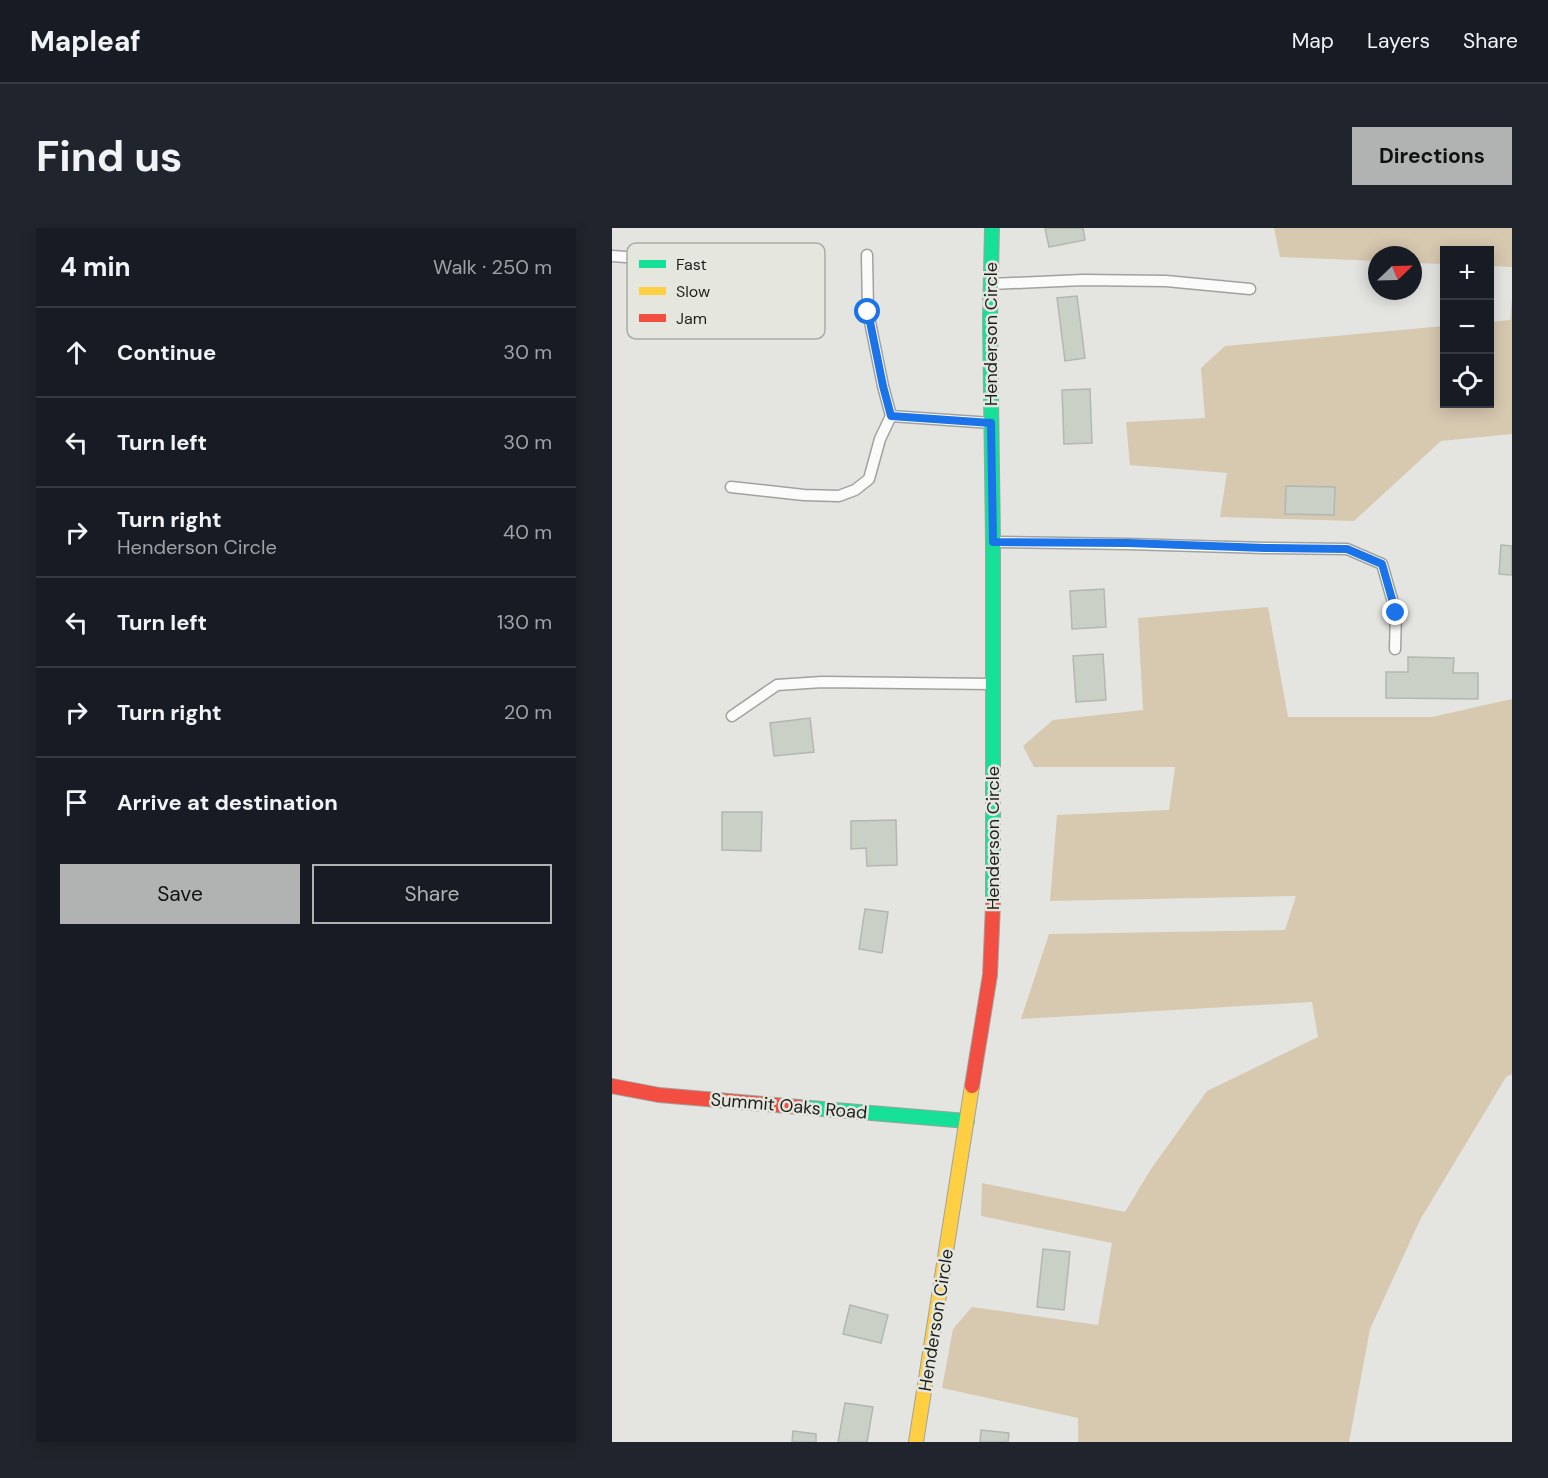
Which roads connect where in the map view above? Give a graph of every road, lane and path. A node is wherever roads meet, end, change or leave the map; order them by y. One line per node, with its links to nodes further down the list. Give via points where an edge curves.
1 (992, 228): 5 (street, Henderson Circle)
2 (867, 255): 7 (lane, via 868,312)
3 (612, 256): 4 (lane)
4 (627, 257)
5 (991, 284): 6 (lane, via 1166,281); 8 (street, Henderson Circle)
6 (1250, 289)
7 (891, 416): 8 (lane); 9 (lane, via 869,479 855,490 838,496)
8 (991, 423): 10 (street, Henderson Circle)
9 (731, 487)
10 (993, 542): 11 (lane, via 1347,549 1382,564 1396,613); 12 (street, Henderson Circle)
11 (1395, 649)
12 (993, 684): 13 (lane, via 822,681 777,685); 15 (street, Henderson Circle, via 993,927 990,975)
13 (732, 716)
14 (612, 1086): 15 (street, Summit Oaks Road, via 659,1095)
15 (967, 1121): 16 (street, Henderson Circle)
16 (916, 1442)

